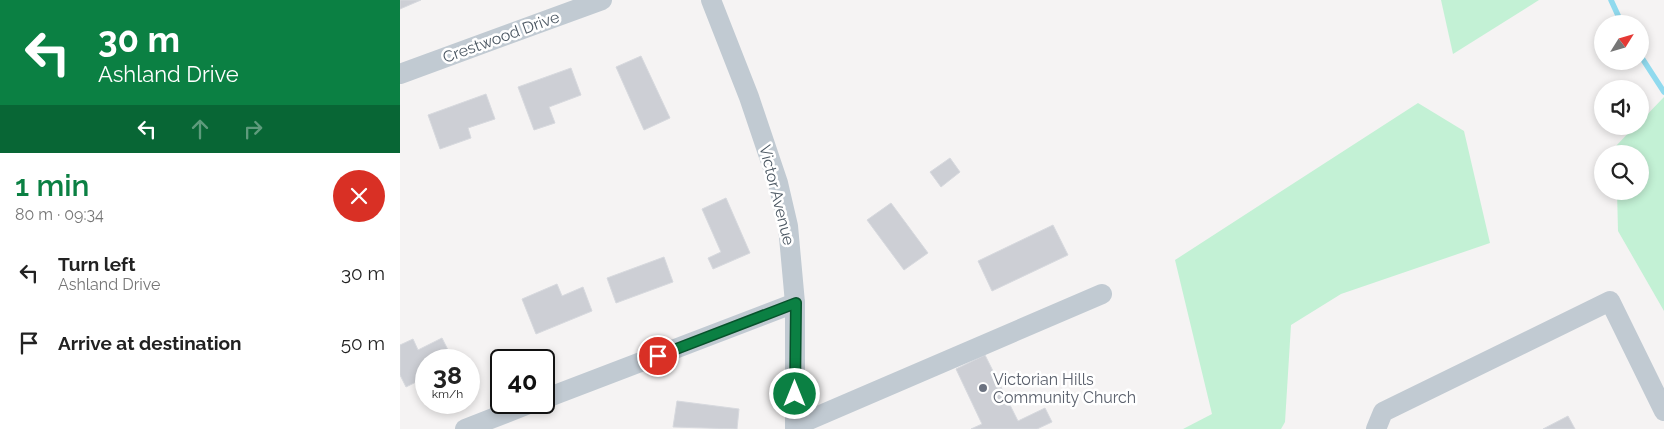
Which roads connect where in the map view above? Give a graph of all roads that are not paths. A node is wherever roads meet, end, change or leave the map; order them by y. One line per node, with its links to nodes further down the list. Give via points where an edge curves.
1 (602, 0): 3 (street, Crestwood Drive)
2 (711, 0): 5 (street, Victor Avenue, via 778,183 792,250)
3 (400, 74)
4 (1102, 294): 9 (street)
5 (796, 303): 6 (street); 9 (street, Victor Avenue)
6 (555, 395)
7 (1664, 411): 11 (street, via 1610,301 1383,412)
8 (503, 414): 10 (street)
9 (795, 428)
10 (465, 429)
11 (1376, 429)

